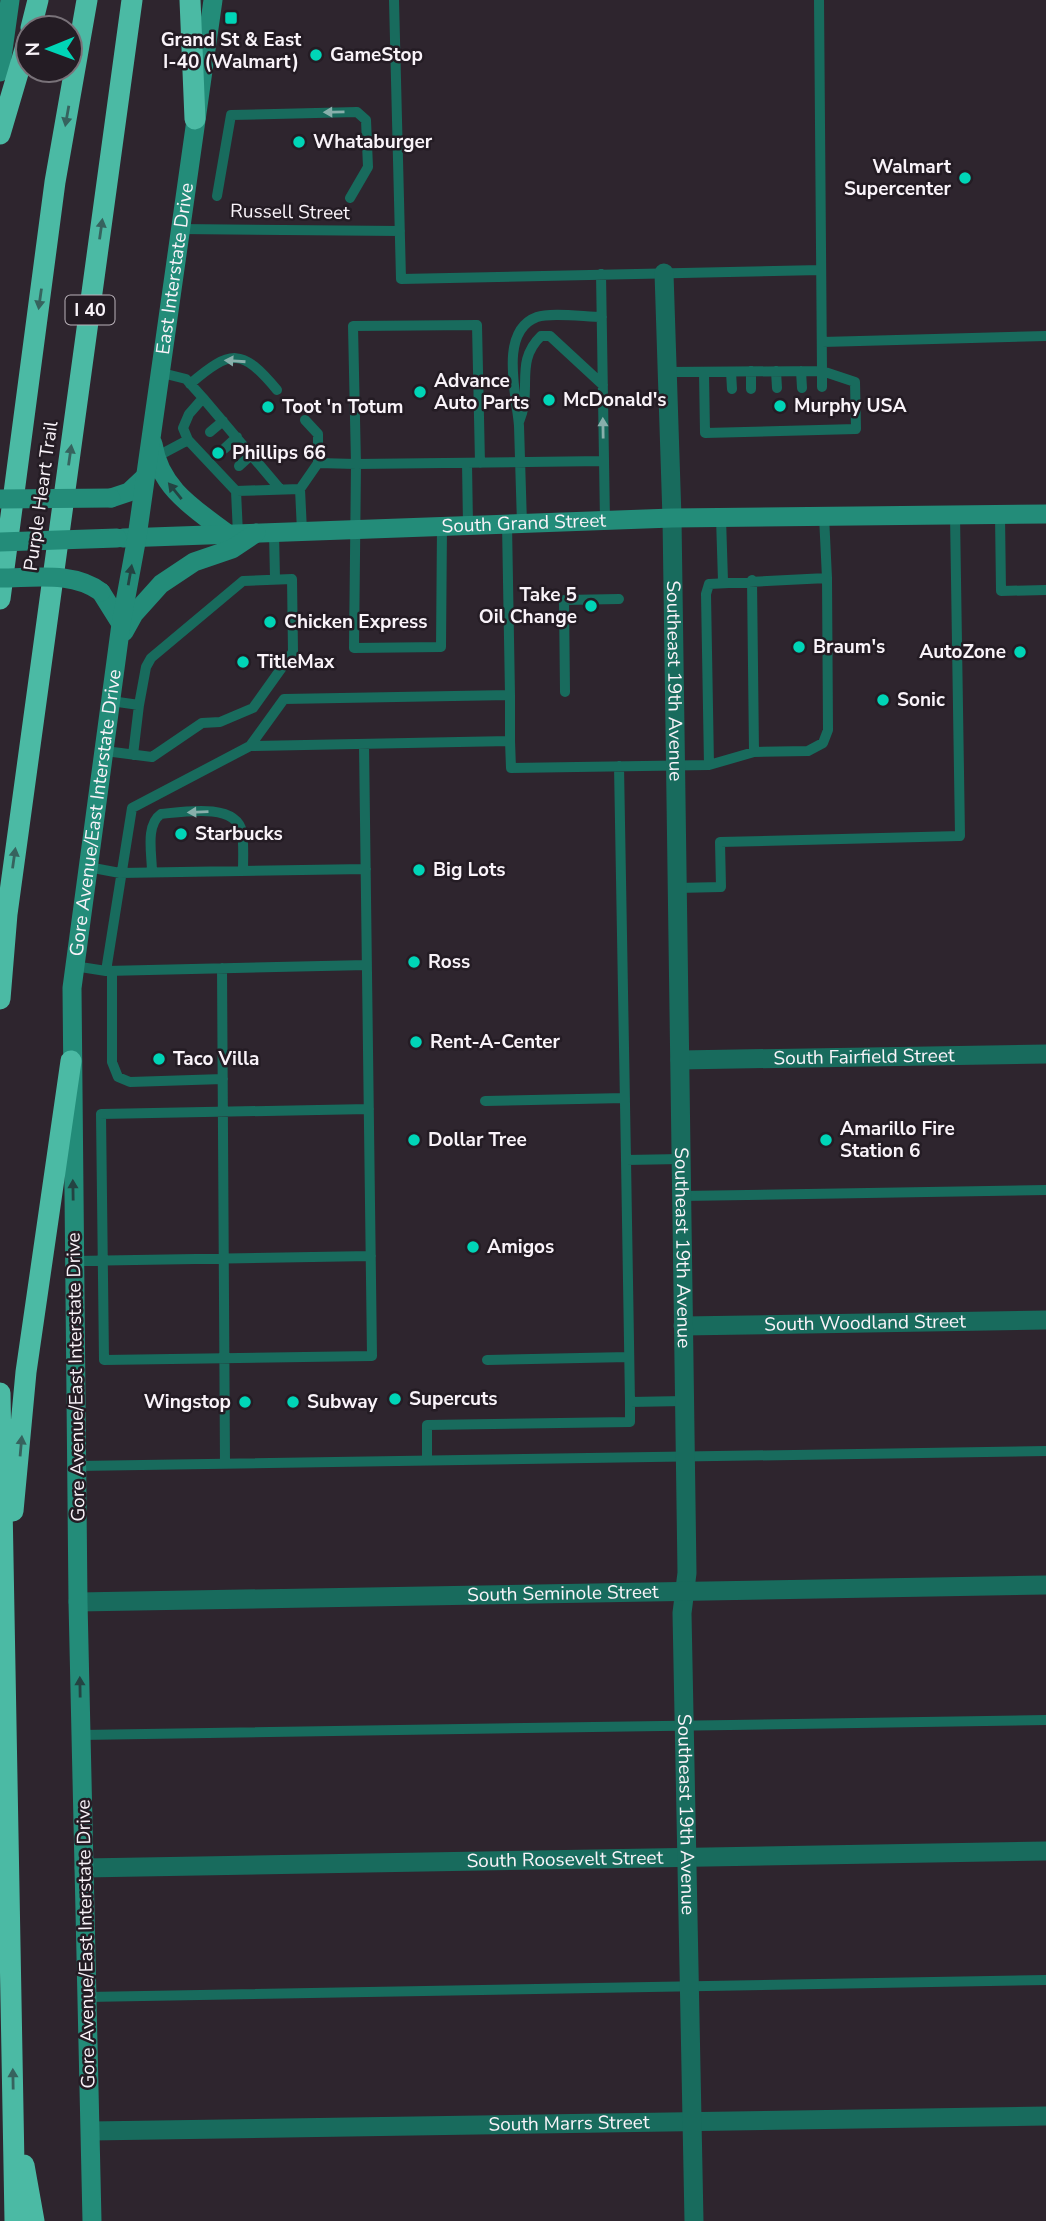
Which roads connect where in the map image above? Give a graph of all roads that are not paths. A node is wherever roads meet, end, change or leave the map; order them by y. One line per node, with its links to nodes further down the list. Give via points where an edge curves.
1 (10, 0): 8 (main road)
2 (87, 0): 82 (highway, Purple Heart Trail / I 40, one-way to 82, via 55,182)
3 (132, 0): 108 (highway, Purple Heart Trail / I 40, one-way to 3, via 8,900)
4 (190, 0): 10 (highway)
5 (213, 0): 10 (main road, East Interstate Drive)
6 (394, 0): 15 (lane)
7 (819, 0): 16 (lane)
8 (0, 72)
9 (15, 84): 11 (highway)
10 (195, 119): 14 (main road, East Interstate Drive)
11 (0, 134)
12 (217, 196): 13 (lane, one-way to 12, via 368,167 366,120 357,112 231,115)
13 (350, 198)
14 (179, 229): 15 (lane, Russell Street); 24 (main road, East Interstate Drive)
15 (400, 231): 18 (lane, via 401,279)
16 (821, 270): 17 (lane); 21 (lane)
17 (664, 272): 18 (lane); 25 (street, Southeast 19th Avenue)
18 (601, 274): 19 (lane)
19 (602, 317): 31 (lane); 41 (lane, via 537,317 520,330 513,354 513,396)
20 (1046, 336): 21 (lane)
21 (822, 342): 23 (lane)
22 (802, 371): 23 (lane); 29 (lane); 34 (lane)
23 (822, 371): 26 (lane, via 855,382 856,429 822,426 705,433); 32 (lane)
24 (158, 372): 30 (lane); 42 (main road, East Interstate Drive)
25 (667, 372): 26 (lane); 65 (street, Southeast 19th Avenue)
26 (704, 372): 27 (lane)
27 (731, 372): 28 (lane); 35 (lane)
28 (751, 372): 29 (lane); 36 (lane)
29 (776, 372): 33 (lane)
30 (190, 384): 37 (lane, one-way to 30, via 255,364 239,359 218,360); 38 (lane)
31 (603, 385): 41 (lane, via 550,336 541,336 529,348 527,404); 49 (lane, one-way to 31)
32 (822, 387)
33 (777, 388)
34 (802, 388)
35 (732, 389)
36 (751, 389)
37 (277, 390)
38 (204, 398): 40 (lane); 45 (lane, via 189,414 184,428)
39 (305, 420): 51 (lane, via 318,434)
40 (223, 421): 43 (lane); 44 (lane)
41 (519, 422): 50 (lane)
42 (151, 428): 48 (main road); 56 (main road, East Interstate Drive)
43 (210, 432)
44 (237, 437): 46 (lane); 47 (lane)
45 (193, 442): 48 (lane); 59 (lane)
46 (224, 449)
47 (251, 455): 55 (lane); 57 (lane)
48 (156, 457): 73 (main road, one-way to 48, via 184,503)
49 (604, 461): 50 (lane); 67 (lane)
50 (520, 462): 53 (lane); 68 (lane)
51 (318, 463): 54 (lane); 58 (lane)
52 (467, 463): 53 (lane); 54 (lane); 69 (lane)
53 (480, 463): 54 (lane, via 477,325 353,326)
54 (356, 464): 71 (lane)
55 (239, 466)
56 (145, 477): 60 (main road, bridge, via 129,492 111,498); 74 (main road, East Interstate Drive)
57 (280, 489): 58 (lane); 59 (lane)
58 (300, 489): 72 (lane)
59 (236, 491): 73 (lane)
60 (0, 499)
61 (1046, 514): 63 (main road, South Grand Street)
62 (955, 515): 63 (main road, South Grand Street); 64 (main road, South Grand Street); 103 (lane, via 960,836 720,842 721,887)
63 (1000, 515): 81 (lane, via 1001,591)
64 (824, 516): 66 (main road, South Grand Street); 77 (lane)
65 (672, 518): 66 (main road, South Grand Street); 67 (main road, South Grand Street); 95 (street, Southeast 19th Avenue)
66 (721, 518): 80 (lane)
67 (605, 521): 68 (main road, South Grand Street)
68 (514, 524): 69 (main road, South Grand Street); 86 (lane)
69 (468, 525): 70 (main road, South Grand Street)
70 (442, 526): 71 (main road, South Grand Street); 71 (lane, via 442,648 354,648)
71 (354, 528): 72 (main road, South Grand Street)
72 (302, 531): 73 (main road, South Grand Street)
73 (249, 533): 74 (main road, South Grand Street); 78 (lane); 84 (main road, via 232,550 194,562 161,584)
74 (127, 538): 75 (main road, South Grand Street, bridge); 84 (main road, Gore Avenue/East Interstate Drive, one-way to 74)
75 (0, 542)
76 (0, 578): 84 (main road, bridge, via 72,578 90,583 101,592)
77 (827, 578): 79 (lane); 93 (lane, via 828,730 824,743 808,751)
78 (275, 579): 88 (lane, via 243,581 151,658); 94 (lane, via 292,579 293,652 253,708 220,722 202,723 152,757)
79 (752, 580): 80 (lane); 93 (lane)
80 (723, 581): 96 (lane, via 709,584 706,594)
81 (1046, 590)
82 (0, 599)
83 (619, 599): 85 (lane, via 564,600)
84 (121, 631): 87 (main road, Gore Avenue/East Interstate Drive)
85 (565, 692)
86 (510, 695): 89 (lane); 91 (lane, via 284,699)
87 (111, 701): 88 (lane); 92 (main road, Gore Avenue/East Interstate Drive)
88 (139, 705): 94 (lane)
89 (510, 741): 90 (lane); 97 (lane, via 511,768)
90 (364, 744): 91 (lane); 99 (lane)
91 (250, 746): 101 (lane, via 132,808)
92 (104, 751): 94 (lane); 98 (main road, Gore Avenue/East Interstate Drive)
93 (754, 752): 96 (lane)
94 (133, 755)
95 (676, 765): 96 (lane); 97 (lane); 103 (street, Southeast 19th Avenue)
96 (709, 765)
97 (619, 766): 113 (lane)
98 (88, 867): 101 (lane); 105 (main road, Gore Avenue/East Interstate Drive)
99 (366, 869): 100 (lane); 104 (lane)
100 (243, 871): 102 (lane); 102 (lane, one-way to 102, via 239,824 234,818 218,812 168,813 156,817 151,831)
101 (120, 873): 102 (lane); 107 (lane)
102 (152, 873)
103 (677, 888): 110 (street, Southeast 19th Avenue)
104 (367, 965): 106 (lane); 115 (lane)
105 (74, 966): 107 (lane); 111 (main road, Gore Avenue/East Interstate Drive)
106 (222, 968): 107 (lane); 112 (lane)
107 (109, 971): 112 (lane, via 112,1062 118,1077 130,1082)
108 (0, 999)
109 (1046, 1054): 110 (street, South Fairfield Street)
110 (680, 1060): 117 (street, Southeast 19th Avenue)
111 (71, 1061): 123 (main road, Gore Avenue/East Interstate Drive, one-way to 111); 139 (highway, one-way to 111, via 26,1373)
112 (223, 1079): 116 (lane)
113 (625, 1098): 114 (lane); 118 (lane)
114 (485, 1101)
115 (369, 1109): 116 (lane); 121 (lane)
116 (223, 1111): 122 (lane); 124 (lane, via 101,1114)
117 (681, 1159): 118 (lane); 120 (street, Southeast 19th Avenue)
118 (626, 1160): 127 (lane)
119 (1046, 1190): 120 (lane)
120 (681, 1196): 126 (street, Southeast 19th Avenue)
121 (371, 1256): 122 (lane); 128 (lane, via 372,1356)
122 (224, 1258): 124 (lane); 128 (lane)
123 (75, 1261): 124 (lane); 137 (main road, Gore Avenue/East Interstate Drive)
124 (103, 1261): 128 (lane, via 104,1360)
125 (1046, 1320): 126 (street, South Woodland Street)
126 (683, 1326): 131 (street, Southeast 19th Avenue)
127 (629, 1357): 129 (lane); 132 (lane)
128 (224, 1358): 136 (lane)
129 (487, 1360)
130 (0, 1393): 139 (highway)
131 (684, 1401): 132 (lane); 134 (street, Southeast 19th Avenue)
132 (630, 1402): 135 (lane, via 630,1422 427,1425)
133 (1046, 1451): 134 (lane)
134 (685, 1457): 135 (lane); 140 (street, Southeast 19th Avenue)
135 (427, 1461): 136 (lane)
136 (225, 1464): 137 (lane)
137 (77, 1466): 141 (main road, Gore Avenue/East Interstate Drive)
138 (1046, 1585): 140 (street, South Seminole Street)
139 (4, 1586): 151 (highway, one-way to 139)
140 (685, 1592): 141 (street, South Seminole Street); 143 (street, Southeast 19th Avenue)
141 (78, 1602): 144 (main road, Gore Avenue/East Interstate Drive, one-way to 141)
142 (1046, 1720): 143 (lane)
143 (684, 1726): 144 (lane); 146 (street, Southeast 19th Avenue)
144 (81, 1735): 147 (main road, Gore Avenue/East Interstate Drive)
145 (1046, 1851): 146 (street, South Roosevelt Street)
146 (687, 1857): 147 (street, South Roosevelt Street); 149 (street, Southeast 19th Avenue)
147 (84, 1868): 150 (main road, Gore Avenue/East Interstate Drive)
148 (1046, 1980): 149 (lane)
149 (689, 1985): 150 (lane); 153 (street, Southeast 19th Avenue)
150 (87, 1997): 154 (main road, Gore Avenue/East Interstate Drive)
151 (13, 2116): 155 (highway); 156 (highway)
152 (1046, 2116): 153 (street, South Marrs Street)
153 (692, 2121): 154 (street, South Marrs Street); 158 (street, Southeast 19th Avenue)
154 (90, 2131): 157 (main road, Gore Avenue/East Interstate Drive)
155 (15, 2221)
156 (34, 2221)
157 (92, 2221)
158 (694, 2221)

